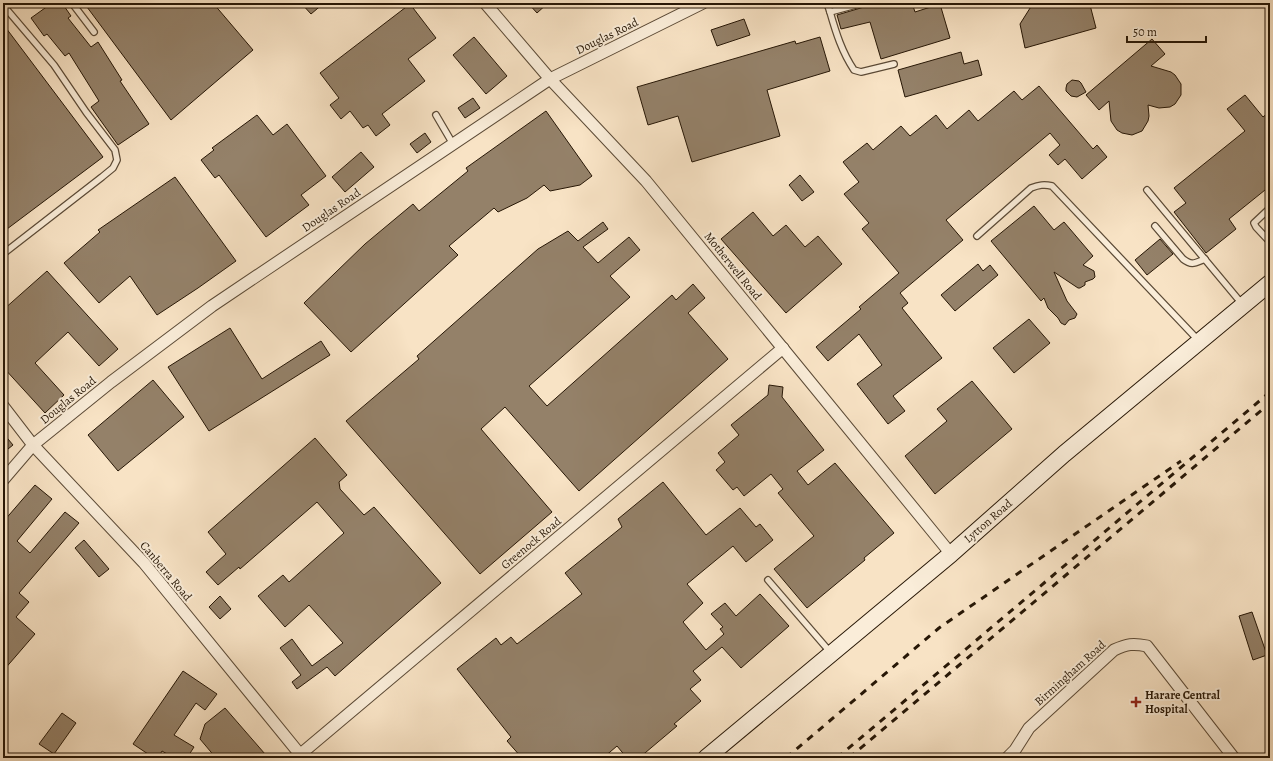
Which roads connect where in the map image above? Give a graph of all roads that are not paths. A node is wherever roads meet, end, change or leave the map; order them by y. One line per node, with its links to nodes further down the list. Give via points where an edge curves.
1 (72, 3): 9 (lane)
2 (485, 3): 11 (street, Motherwell Road)
3 (703, 3): 7 (street, Douglas Road)
4 (827, 3): 8 (lane)
5 (863, 3): 8 (lane)
6 (3, 5): 19 (lane, via 54,65 115,150 117,160 102,177)
7 (687, 6): 11 (street, Douglas Road)
8 (830, 12): 10 (lane, via 838,39 854,70 861,72)
9 (94, 32)
10 (894, 64)
11 (550, 79): 13 (street, Douglas Road); 24 (street, Motherwell Road, via 646,181)
12 (436, 115): 13 (lane)
13 (453, 144): 26 (street, Douglas Road, via 212,306)
14 (1147, 190): 20 (lane)
15 (1270, 208): 18 (lane, via 1254,223)
16 (1155, 226): 20 (lane, via 1188,263)
17 (977, 236): 23 (lane, via 1031,188 1038,185 1052,186)
18 (1270, 242)
19 (3, 254)
20 (1205, 259): 22 (lane)
21 (1270, 283): 22 (main road, Lytton Road)
22 (1244, 305): 23 (main road, Lytton Road)
23 (1199, 342): 28 (main road, Lytton Road, via 1064,454)
24 (783, 348): 28 (street, Motherwell Road); 31 (street, Greenock Road)
25 (3, 406): 26 (street, Canberra Road)
26 (33, 445): 27 (street, Douglas Road); 31 (street, Canberra Road, via 144,563)
27 (3, 480)
28 (951, 554): 30 (main road, Lytton Road)
29 (768, 580): 30 (lane)
30 (832, 653): 32 (main road, Lytton Road)
31 (300, 757)
32 (706, 758)
33 (1007, 758): 34 (street, Birmingham Road, via 1029,728 1114,650 1134,643 1147,646)
34 (1234, 758)

